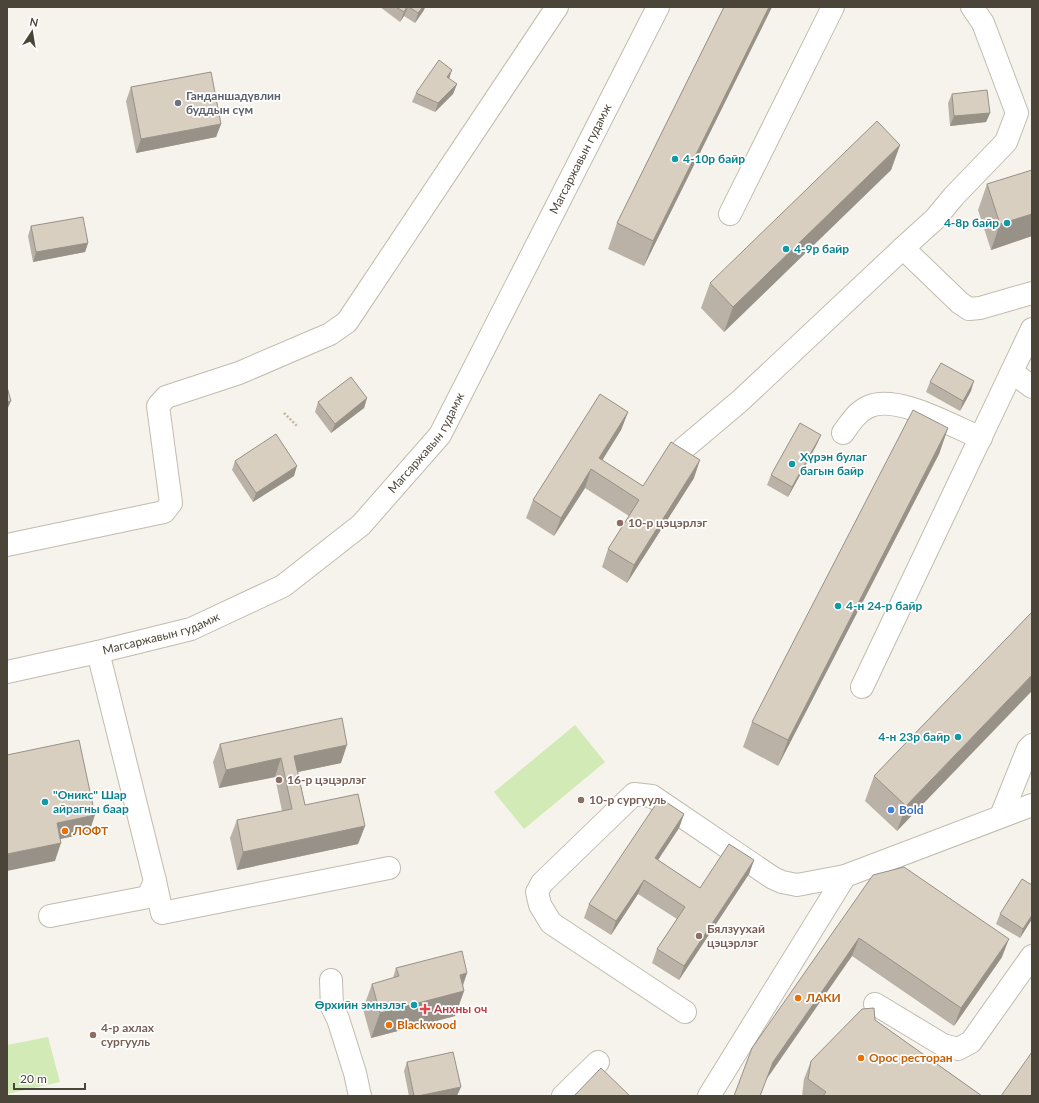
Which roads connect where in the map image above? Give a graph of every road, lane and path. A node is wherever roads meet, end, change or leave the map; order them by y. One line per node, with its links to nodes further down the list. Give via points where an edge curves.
1 (557, 7): 16 (street, via 347,322 330,334 239,373 166,397 158,406 171,503 164,512)
2 (658, 7): 17 (street, Магсаржавын гудамж, via 440,435 362,525 283,586 191,629)
3 (833, 7): 5 (street)
4 (972, 7): 6 (street, via 983,23 1017,112 1006,142 935,219)
5 (730, 214)
6 (904, 248): 7 (street, via 969,309); 15 (street, via 740,401)
7 (1032, 293)
8 (1032, 329): 9 (street)
9 (1012, 372): 10 (street); 14 (street)
10 (1032, 387)
11 (284, 413): 12 (path)
12 (297, 426)
13 (843, 433): 14 (street, via 857,414 869,406 888,403 911,408)
14 (981, 438): 19 (street)
15 (683, 449)
16 (7, 545)
17 (98, 652): 18 (street, Магсаржавын гудамж); 25 (street)
18 (7, 672)
19 (862, 687)
20 (1032, 745): 22 (street, via 1028,749)
21 (1032, 805): 22 (street)
22 (1001, 816): 24 (street)
23 (389, 868): 25 (street, via 162,913)
24 (845, 876): 30 (street, via 796,885 782,882 652,796 634,794 542,883 537,892 540,905 551,923); 34 (street)
25 (155, 881): 26 (street, via 148,897)
26 (50, 916)
27 (1032, 956): 29 (street, via 971,1042 958,1049 943,1045)
28 (330, 980): 32 (street, via 332,1007 355,1073)
29 (875, 1004)
30 (685, 1012)
31 (598, 1062): 33 (street)
32 (360, 1096)
33 (563, 1096)
34 (709, 1096)

